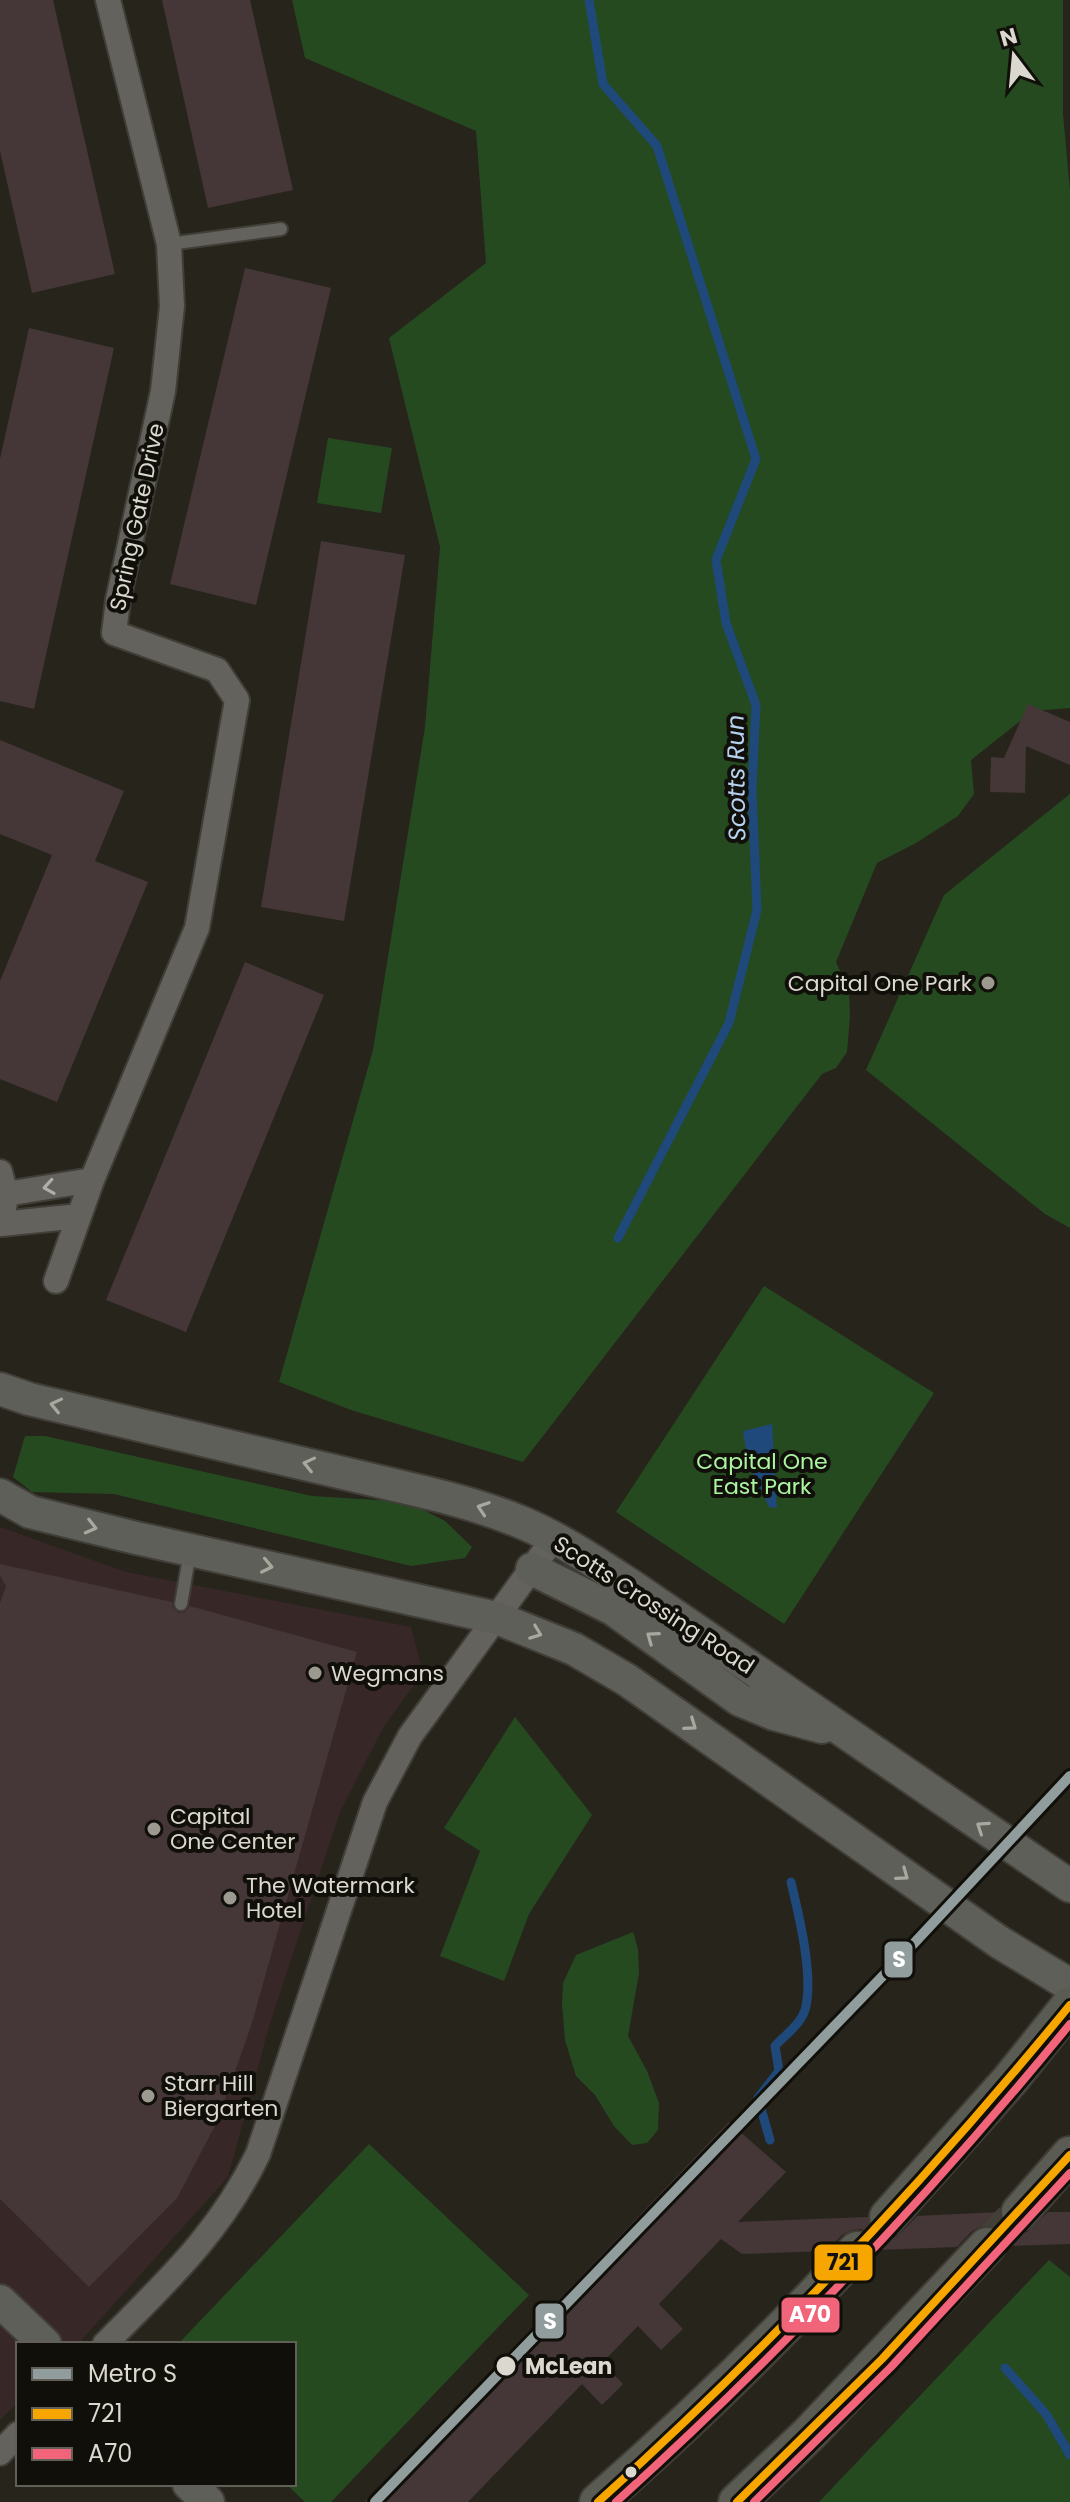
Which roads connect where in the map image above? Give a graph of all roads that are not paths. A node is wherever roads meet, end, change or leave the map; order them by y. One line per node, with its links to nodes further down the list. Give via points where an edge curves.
1 (108, 0): 3 (street, Spring Gate Drive)
2 (281, 229): 3 (lane)
3 (169, 244): 4 (street, Spring Gate Drive, via 172,306 163,391 114,633 217,670 237,700 197,928)
4 (92, 1180): 5 (street, one-way to 5); 6 (street, Spring Gate Drive)
5 (3, 1183): 7 (street)
6 (79, 1216): 7 (street); 8 (street, Spring Gate Drive)
7 (1, 1228)
8 (56, 1281)
9 (0, 1389): 11 (main road, Scotts Crossing Road, one-way to 9, via 480,1506)
10 (0, 1495): 12 (main road, one-way to 12, via 30,1512)
11 (554, 1538): 13 (street); 16 (main road, Scotts Crossing Road)
12 (190, 1550): 14 (lane); 15 (main road, one-way to 15)
13 (532, 1569): 15 (street); 16 (main road, one-way to 13, via 740,1700 613,1609)
14 (181, 1604)
15 (497, 1618): 18 (main road, one-way to 18, via 574,1649 627,1680 999,1942); 27 (street, via 410,1736 375,1802 247,2178 203,2243)
16 (844, 1733): 17 (main road, Scotts Crossing Road, one-way to 16)
17 (1070, 1886)
18 (1070, 1985)
19 (1070, 2005): 22 (main road)
20 (1070, 2155): 21 (main road)
21 (1020, 2212)
22 (888, 2217)
23 (987, 2246): 33 (main road)
24 (857, 2250): 32 (main road, via 664,2444)
25 (0, 2301): 26 (main road)
26 (43, 2342)
27 (107, 2342)
28 (16, 2436): 29 (street)
29 (0, 2453)
30 (191, 2486): 31 (main road)
31 (208, 2502)
32 (598, 2502)
33 (737, 2502)

